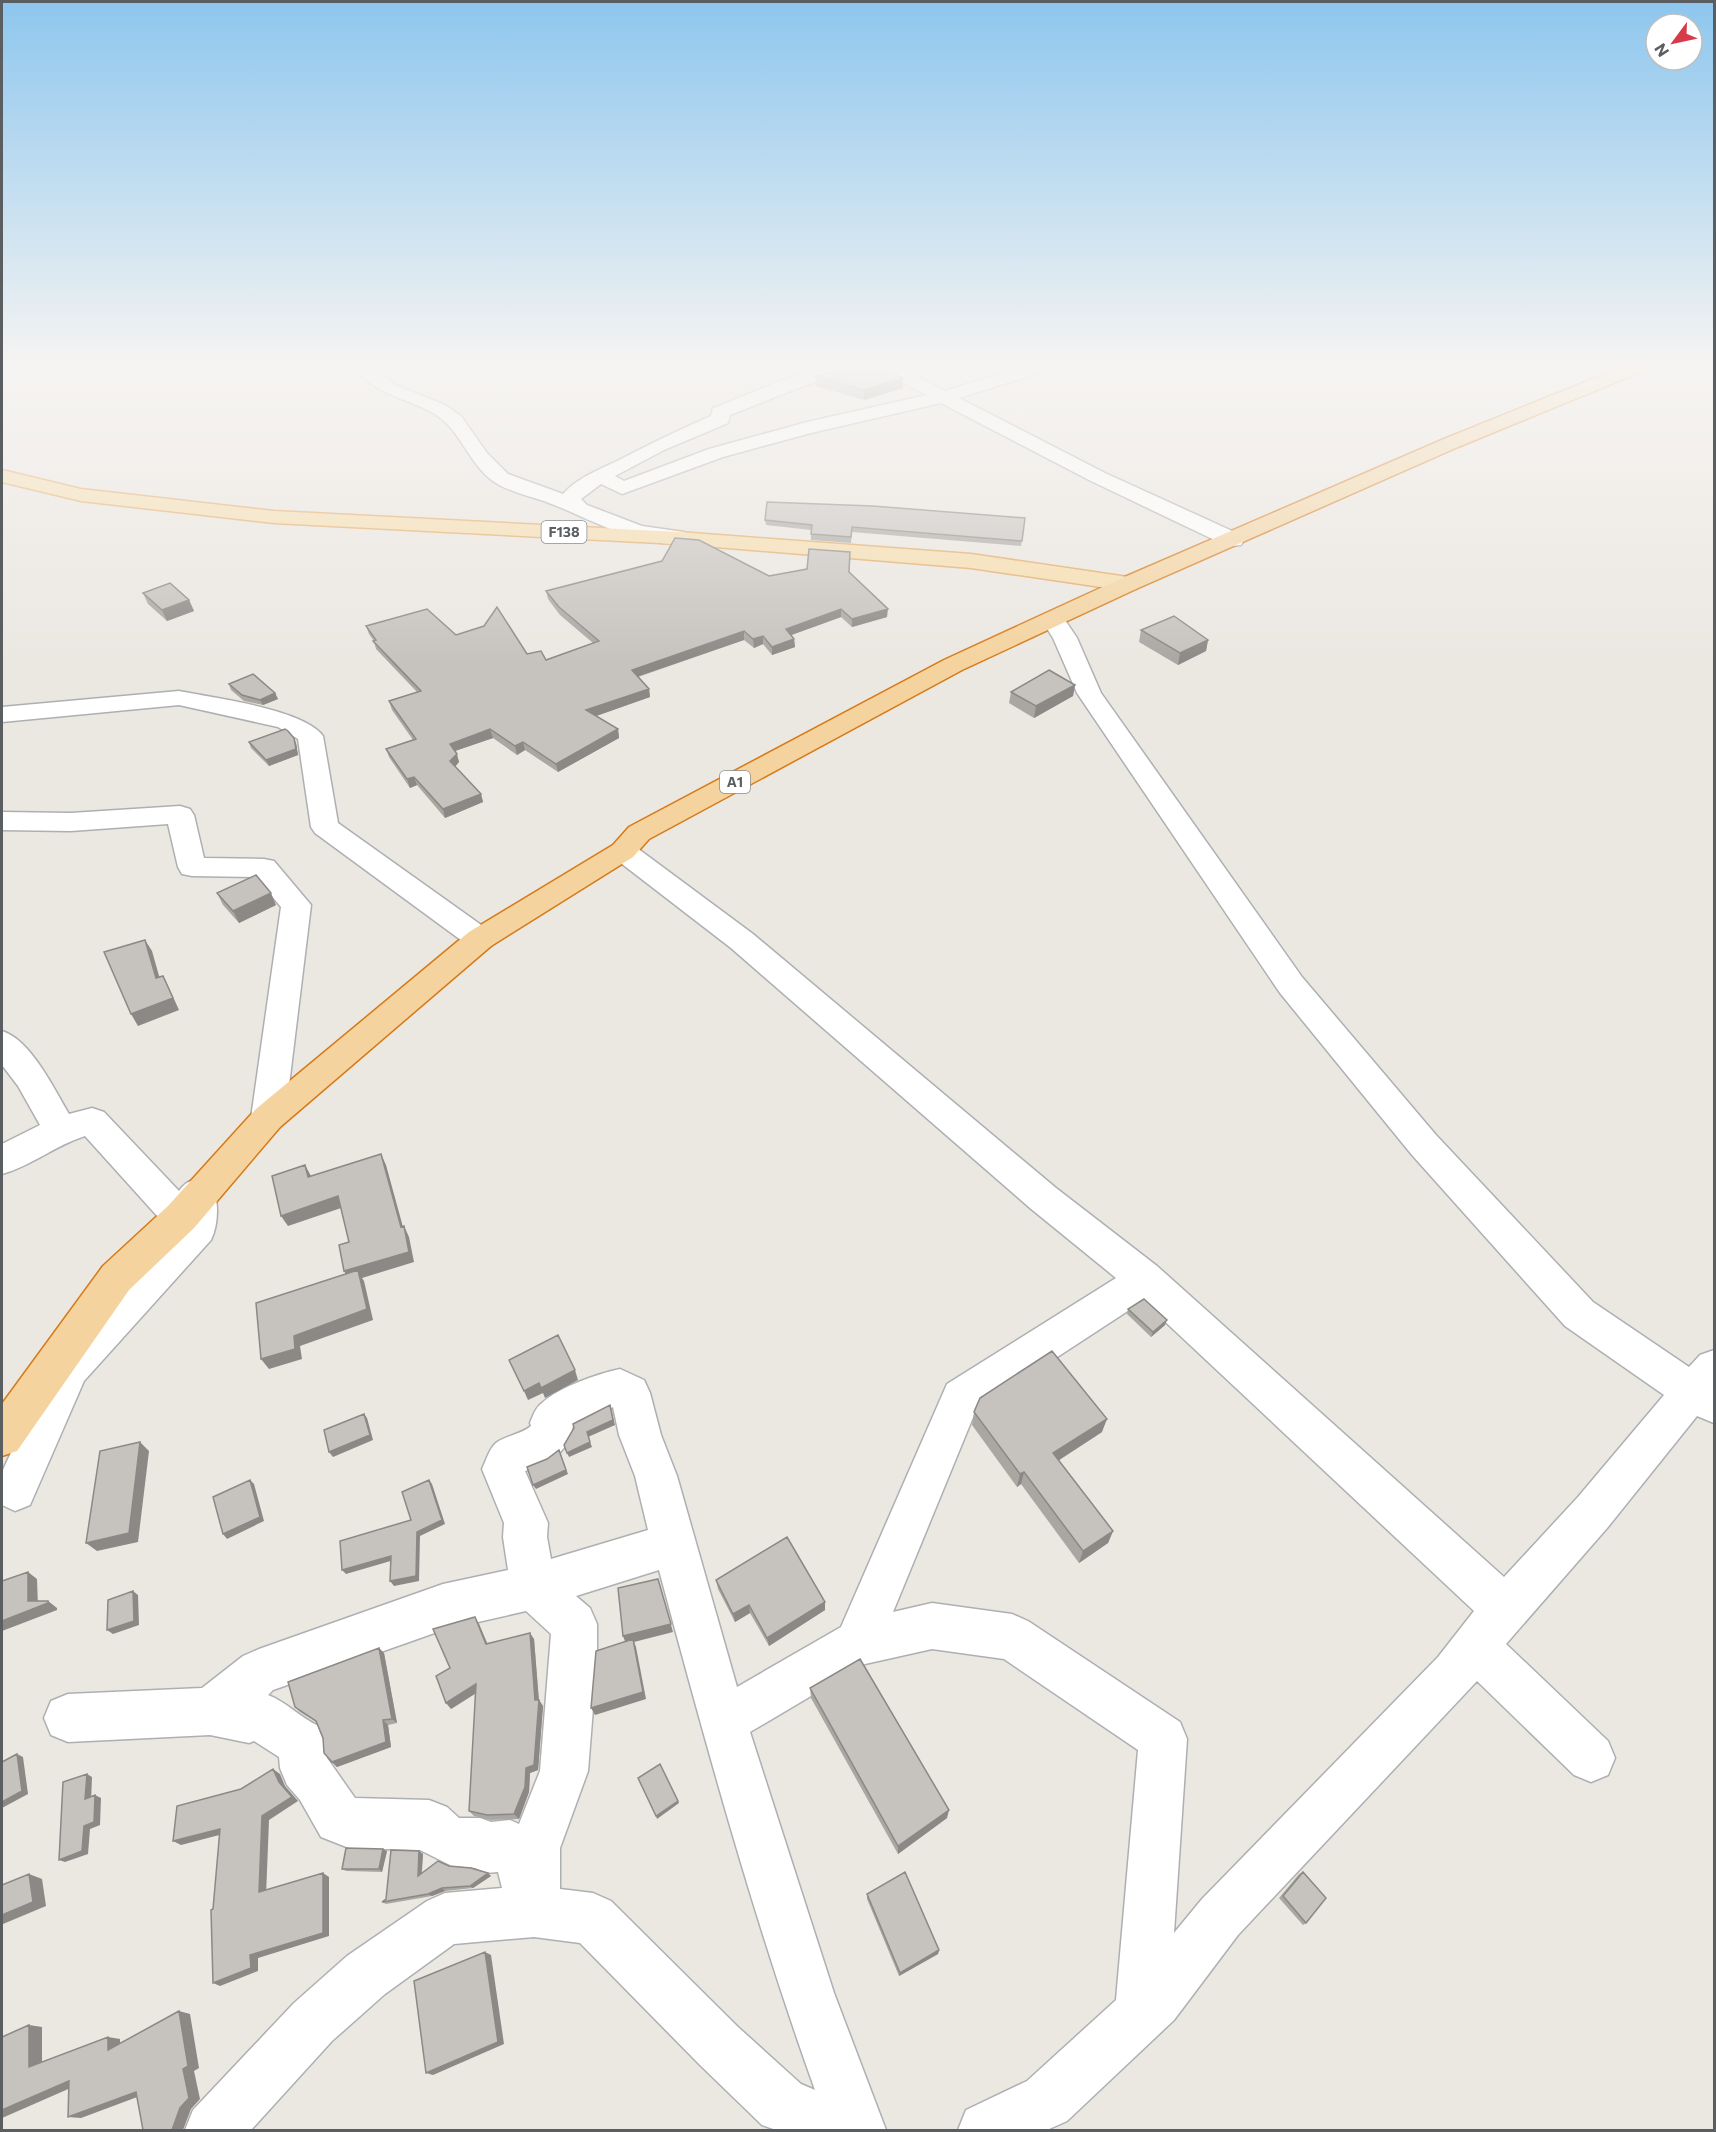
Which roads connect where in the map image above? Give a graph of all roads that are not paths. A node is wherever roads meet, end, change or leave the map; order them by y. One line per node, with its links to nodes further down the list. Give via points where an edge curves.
1 (489, 466): 8 (street, via 501,478)
2 (620, 466): 6 (street)
3 (680, 466): 6 (street, via 622,488)
4 (1078, 466): 10 (street)
5 (1398, 466): 10 (highway, A1)
6 (600, 475): 8 (street, via 572,496)
7 (2, 476): 9 (main road, F138, via 81,495 274,517)
8 (571, 504): 9 (street, via 638,532)
9 (679, 538): 11 (main road, F138, via 972,561)
10 (1233, 540): 11 (highway, A1)
11 (1128, 584): 12 (highway, A1)
12 (1053, 619): 15 (highway, A1, via 953,665 639,833); 23 (street, via 1089,693 1291,985 1424,1146 1579,1314)
13 (2, 715): 16 (street, via 179,698 286,721 310,736 325,827)
14 (2, 821): 18 (street, via 71,822 180,815 192,867 264,868 296,905)
15 (623, 851): 16 (highway, A1); 22 (street, via 741,940 1043,1198)
16 (480, 939): 18 (highway, A1)
17 (2, 1043): 19 (street, via 30,1077)
18 (268, 1118): 21 (highway, A1)
19 (60, 1130): 20 (street); 21 (street, via 92,1121)
20 (2, 1160)
21 (181, 1217): 24 (highway, A1, via 116,1278); 25 (street, via 198,1193 198,1229 70,1369)
22 (1144, 1278): 28 (street); 29 (street, via 961,1397)
23 (1707, 1388): 28 (street)
24 (2, 1437)
25 (15, 1490)
26 (673, 1544): 27 (street); 27 (street, via 630,1394 620,1387 600,1392 557,1415 550,1423 553,1432 547,1440 508,1458 503,1469 526,1523); 33 (street)
27 (533, 1587): 31 (street, via 443,1607 259,1672); 35 (street, via 574,1624 564,1771 535,1848)
28 (1506, 1609): 30 (street)
29 (857, 1643): 33 (street); 36 (street, via 932,1626 1012,1637 1163,1738)
30 (1476, 1647): 34 (street); 36 (street, via 1220,1917 1155,2001)
31 (210, 1711): 32 (street); 35 (street, via 249,1719 260,1715 302,1743 304,1768 339,1819 350,1823 429,1825 446,1840 480,1843 486,1848 510,1845 520,1857)
32 (68, 1718)
33 (723, 1721): 39 (street, via 807,1994)
34 (1591, 1758)
35 (534, 1911): 37 (street, via 445,1919 366,1975 312,2022); 38 (street, via 593,1919 782,2104)
36 (1142, 2012): 40 (street, via 1047,2101)
37 (213, 2130)
38 (835, 2130)
39 (858, 2130)
40 (986, 2130)

